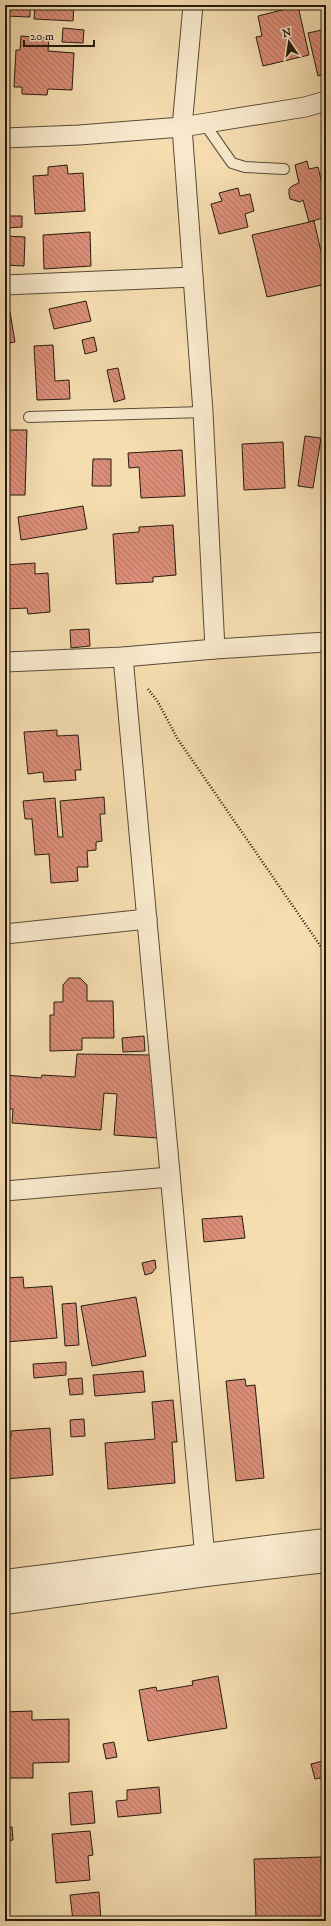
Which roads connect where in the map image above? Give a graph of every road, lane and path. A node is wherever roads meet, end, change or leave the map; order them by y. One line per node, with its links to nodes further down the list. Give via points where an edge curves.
1 (193, 5): 4 (street)
2 (326, 101): 3 (street)
3 (204, 123): 4 (street); 6 (lane, via 232,164)
4 (182, 127): 5 (street); 7 (street)
5 (5, 138)
6 (284, 169)
7 (193, 277): 8 (street); 9 (street)
8 (5, 285)
9 (203, 412): 10 (lane); 12 (street)
10 (29, 417)
11 (326, 642): 12 (street)
12 (215, 649): 13 (street)
13 (123, 657): 14 (street); 16 (street)
14 (5, 662)
15 (145, 685): 18 (path, via 158,702 177,738)
16 (147, 919): 17 (street); 19 (street)
17 (5, 934)
18 (326, 954)
19 (170, 1177): 20 (street); 22 (street)
20 (5, 1191)
21 (326, 1540): 22 (street)
22 (204, 1554): 24 (street); 25 (street)
23 (326, 1561): 24 (street)
24 (206, 1575): 25 (street)
25 (105, 1579): 26 (street); 27 (street)
26 (5, 1581)
27 (5, 1603)

